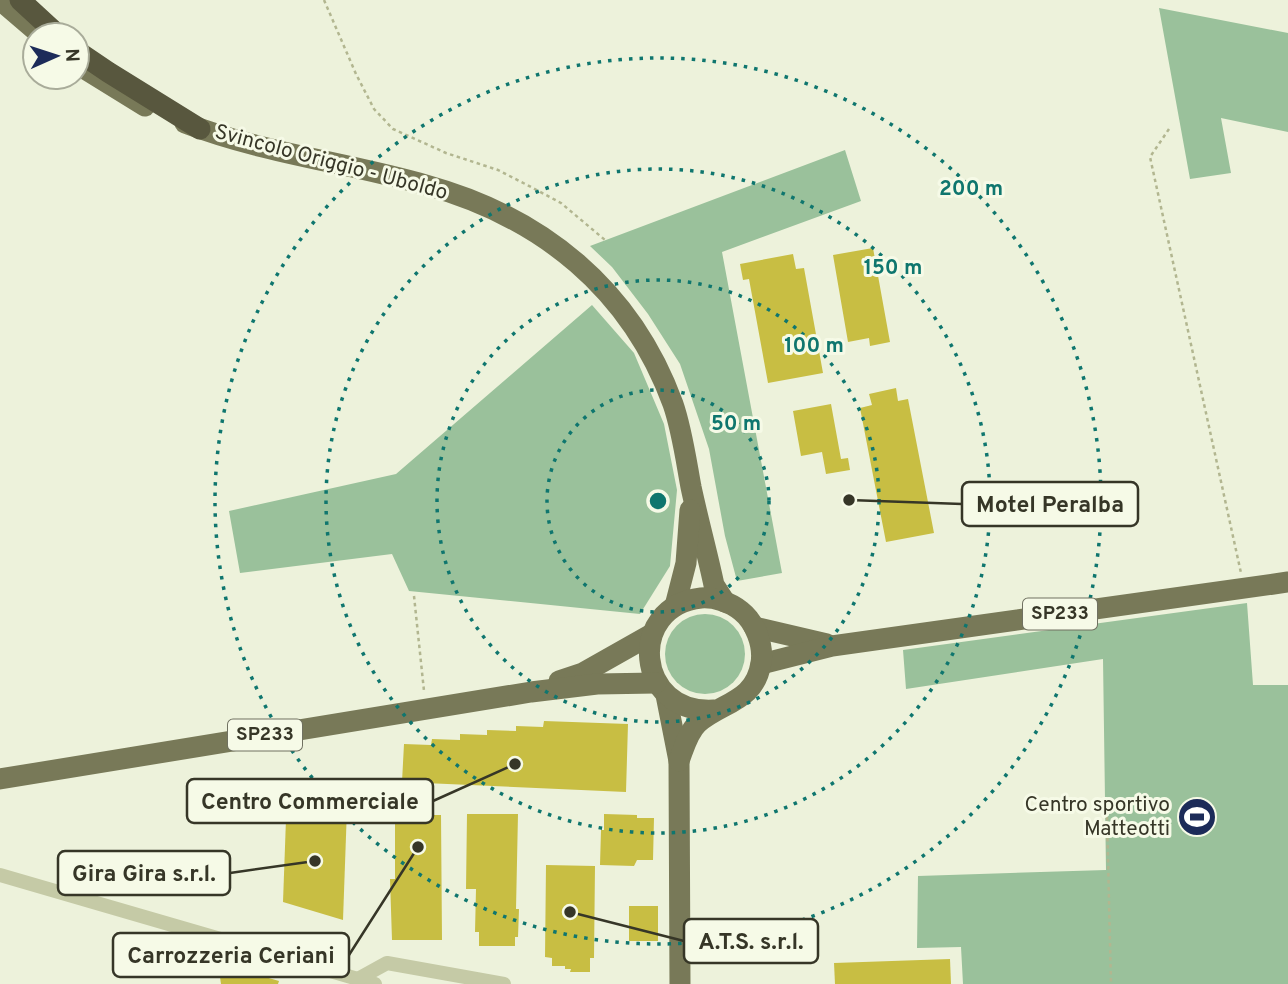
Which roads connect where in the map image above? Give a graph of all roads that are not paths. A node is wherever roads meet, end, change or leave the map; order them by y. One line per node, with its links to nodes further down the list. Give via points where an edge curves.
1 (0, 0): 3 (main road)
2 (20, 0): 4 (highway)
3 (25, 21)
4 (43, 21)
5 (91, 60): 7 (highway)
6 (91, 73): 7 (main road, Svincolo Origgio - Uboldo, via 138,102)
7 (200, 129): 8 (main road, Svincolo Origgio - Uboldo, via 428,185 527,226 553,244 595,278 640,333 674,407)
8 (691, 487): 10 (main road, Svincolo Origgio - Uboldo, via 714,585); 11 (main road, Svincolo Origgio - Uboldo, via 687,563)
9 (1288, 582): 14 (main road, SP233)
10 (725, 602): 11 (main road, via 693,599); 12 (main road, SP233, via 742,611)
11 (675, 607): 13 (main road, SP233)
12 (754, 627): 14 (main road, SP233); 15 (main road, via 761,645)
13 (652, 635): 16 (main road, via 649,653); 17 (main road, SP233, via 583,673)
14 (832, 646): 15 (main road, SP233)
15 (761, 664): 18 (main road, via 749,691)
16 (661, 689): 17 (main road, SP233, via 597,684); 18 (main road, SP233, via 682,706); 19 (main road)
17 (531, 692): 20 (main road, SP233)
18 (714, 710): 19 (main road, via 696,725)
19 (679, 761): 25 (main road)
20 (0, 779)
21 (0, 876): 22 (street)
22 (358, 979): 23 (street); 24 (street, via 387,963)
23 (375, 984)
24 (505, 984)
25 (680, 984)

